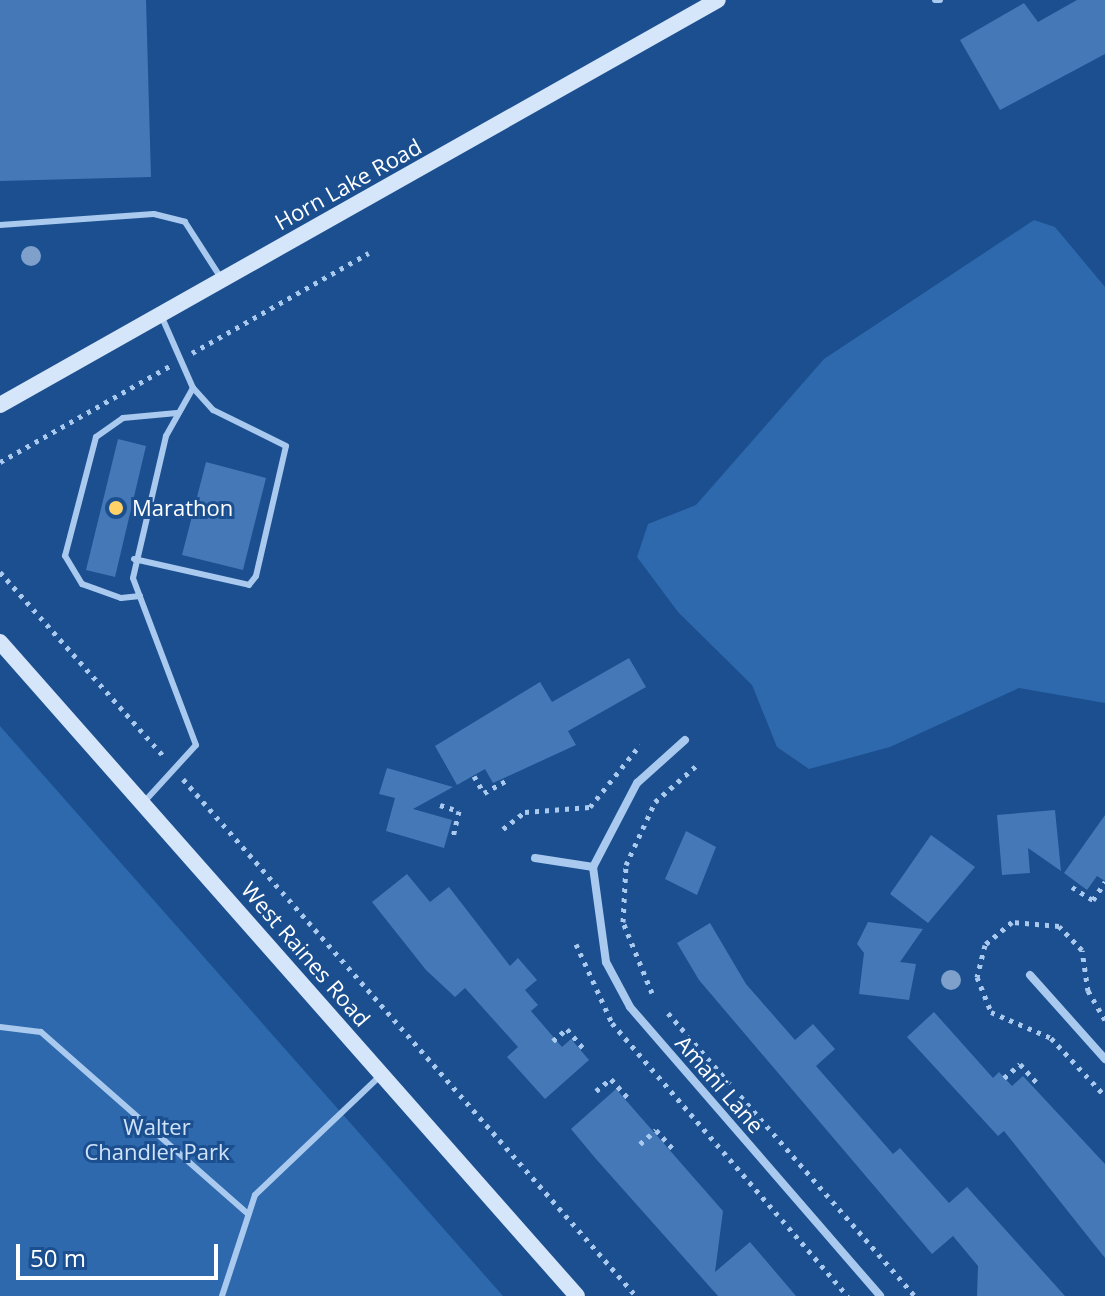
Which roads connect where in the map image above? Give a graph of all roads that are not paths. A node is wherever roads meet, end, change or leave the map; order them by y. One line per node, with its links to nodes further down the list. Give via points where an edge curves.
1 (718, 0): 3 (main road, Horn Lake Road)
2 (0, 225): 3 (lane, via 154,214 185,222)
3 (222, 280): 4 (main road, Horn Lake Road)
4 (161, 315): 5 (lane); 6 (main road, Horn Lake Road)
5 (193, 388): 7 (lane); 8 (lane, via 213,410 286,446 256,576 249,585)
6 (0, 405)
7 (177, 413): 8 (lane); 9 (lane, via 123,418 96,437 65,556 82,584 121,598)
8 (134, 559): 9 (lane)
9 (140, 596): 12 (lane, via 194,725 196,745)
10 (0, 642): 12 (main road, West Raines Road)
11 (685, 740): 14 (street, via 631,791)
12 (144, 802): 18 (main road, West Raines Road)
13 (535, 858): 14 (street)
14 (593, 867): 22 (street, Amani Lane, via 598,937 630,1007)
15 (1030, 975): 17 (street)
16 (0, 1027): 19 (lane, via 41,1032)
17 (1105, 1059)
18 (382, 1074): 19 (lane, via 255,1195); 21 (main road, West Raines Road)
19 (248, 1214): 20 (lane)
20 (222, 1296)
21 (577, 1296)
22 (880, 1296)

